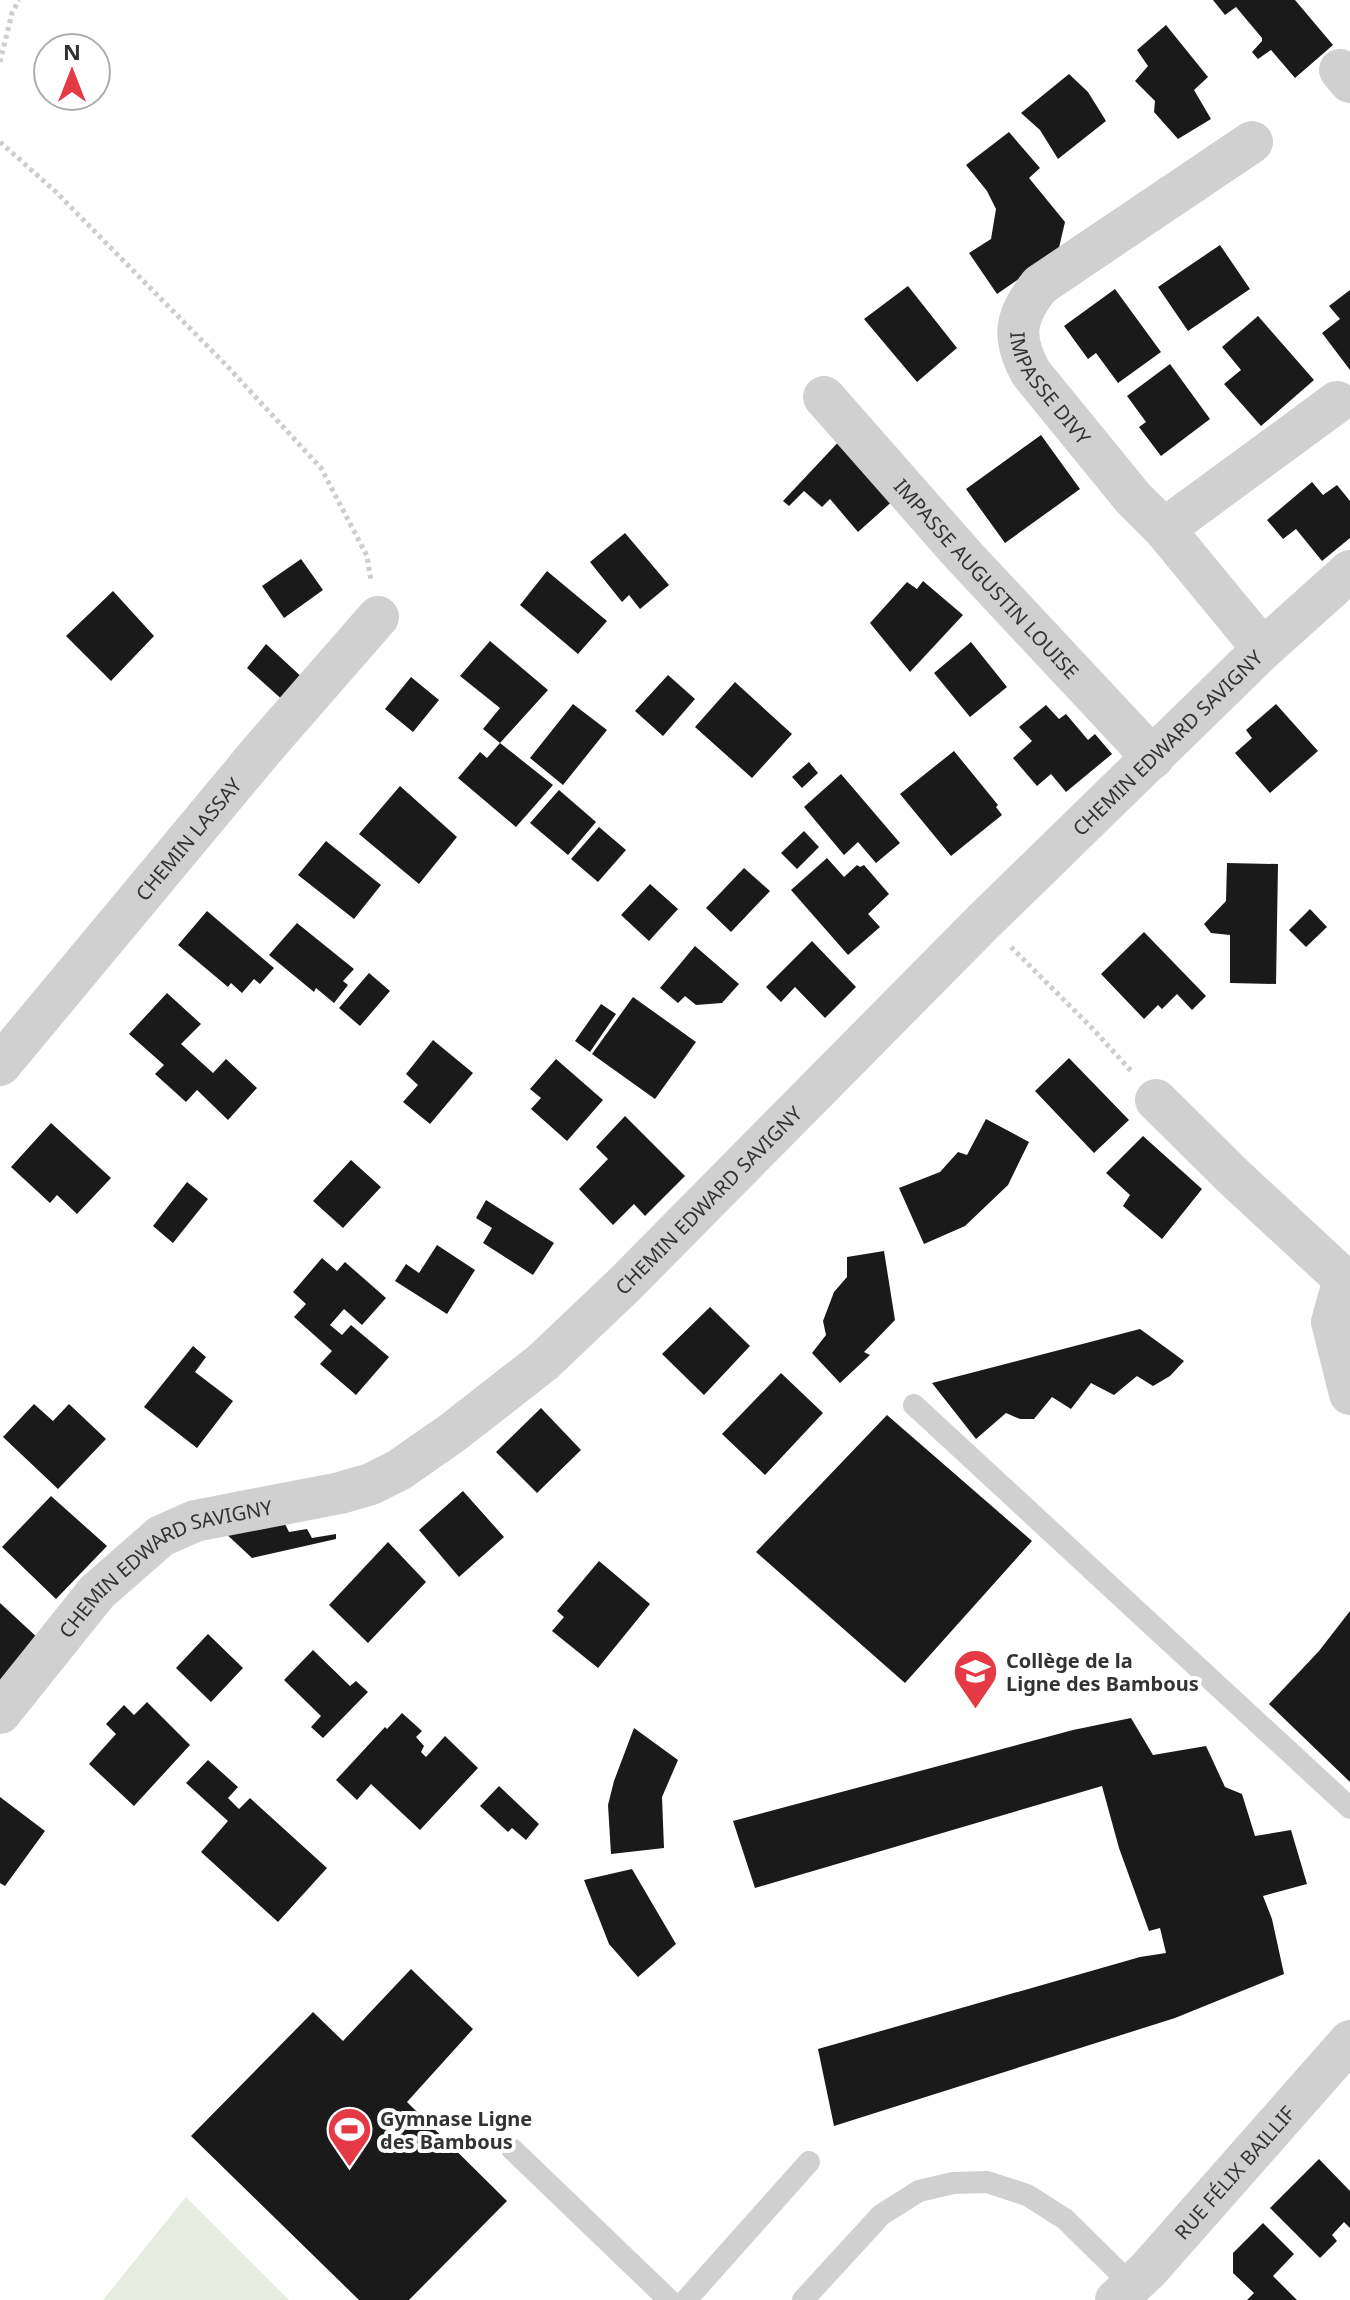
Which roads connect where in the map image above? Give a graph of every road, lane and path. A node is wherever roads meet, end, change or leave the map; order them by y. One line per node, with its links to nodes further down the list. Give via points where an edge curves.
1 (19, 0): 2 (path)
2 (0, 62)
3 (0, 142): 9 (path, via 206,344 321,468 367,556)
4 (1252, 142): 7 (street, IMPASSE DIVY, via 1040,285 1025,303 1017,328 1020,353 1031,373)
5 (824, 397): 11 (street, IMPASSE AUGUSTIN LOUISE)
6 (1337, 402): 7 (street)
7 (1164, 529): 10 (street, IMPASSE DIVY)
8 (1350, 571): 10 (street, CHEMIN EDWARD SAVIGNY)
9 (378, 617): 13 (street, CHEMIN LASSAY)
10 (1263, 649): 11 (street, CHEMIN EDWARD SAVIGNY)
11 (1153, 758): 12 (street, CHEMIN EDWARD SAVIGNY)
12 (983, 922): 14 (path, via 1093,1029); 18 (street, CHEMIN EDWARD SAVIGNY, via 543,1362 452,1433 371,1484 195,1521 161,1536 97,1592)
13 (0, 1065)
14 (1156, 1100): 15 (street)
15 (1347, 1278): 16 (street, via 1332,1322)
16 (1350, 1394)
17 (914, 1405): 19 (lane)
18 (0, 1713)
19 (1350, 1808)
20 (1342, 2069): 23 (street, RUE FÉLIX BAILLIF, via 1148,2270)
21 (512, 2149): 24 (lane)
22 (809, 2162): 25 (lane)
23 (1131, 2295): 26 (lane, via 1065,2219 1027,2195 987,2182 919,2191 881,2215)
24 (669, 2300)
25 (686, 2300)
26 (803, 2300)

